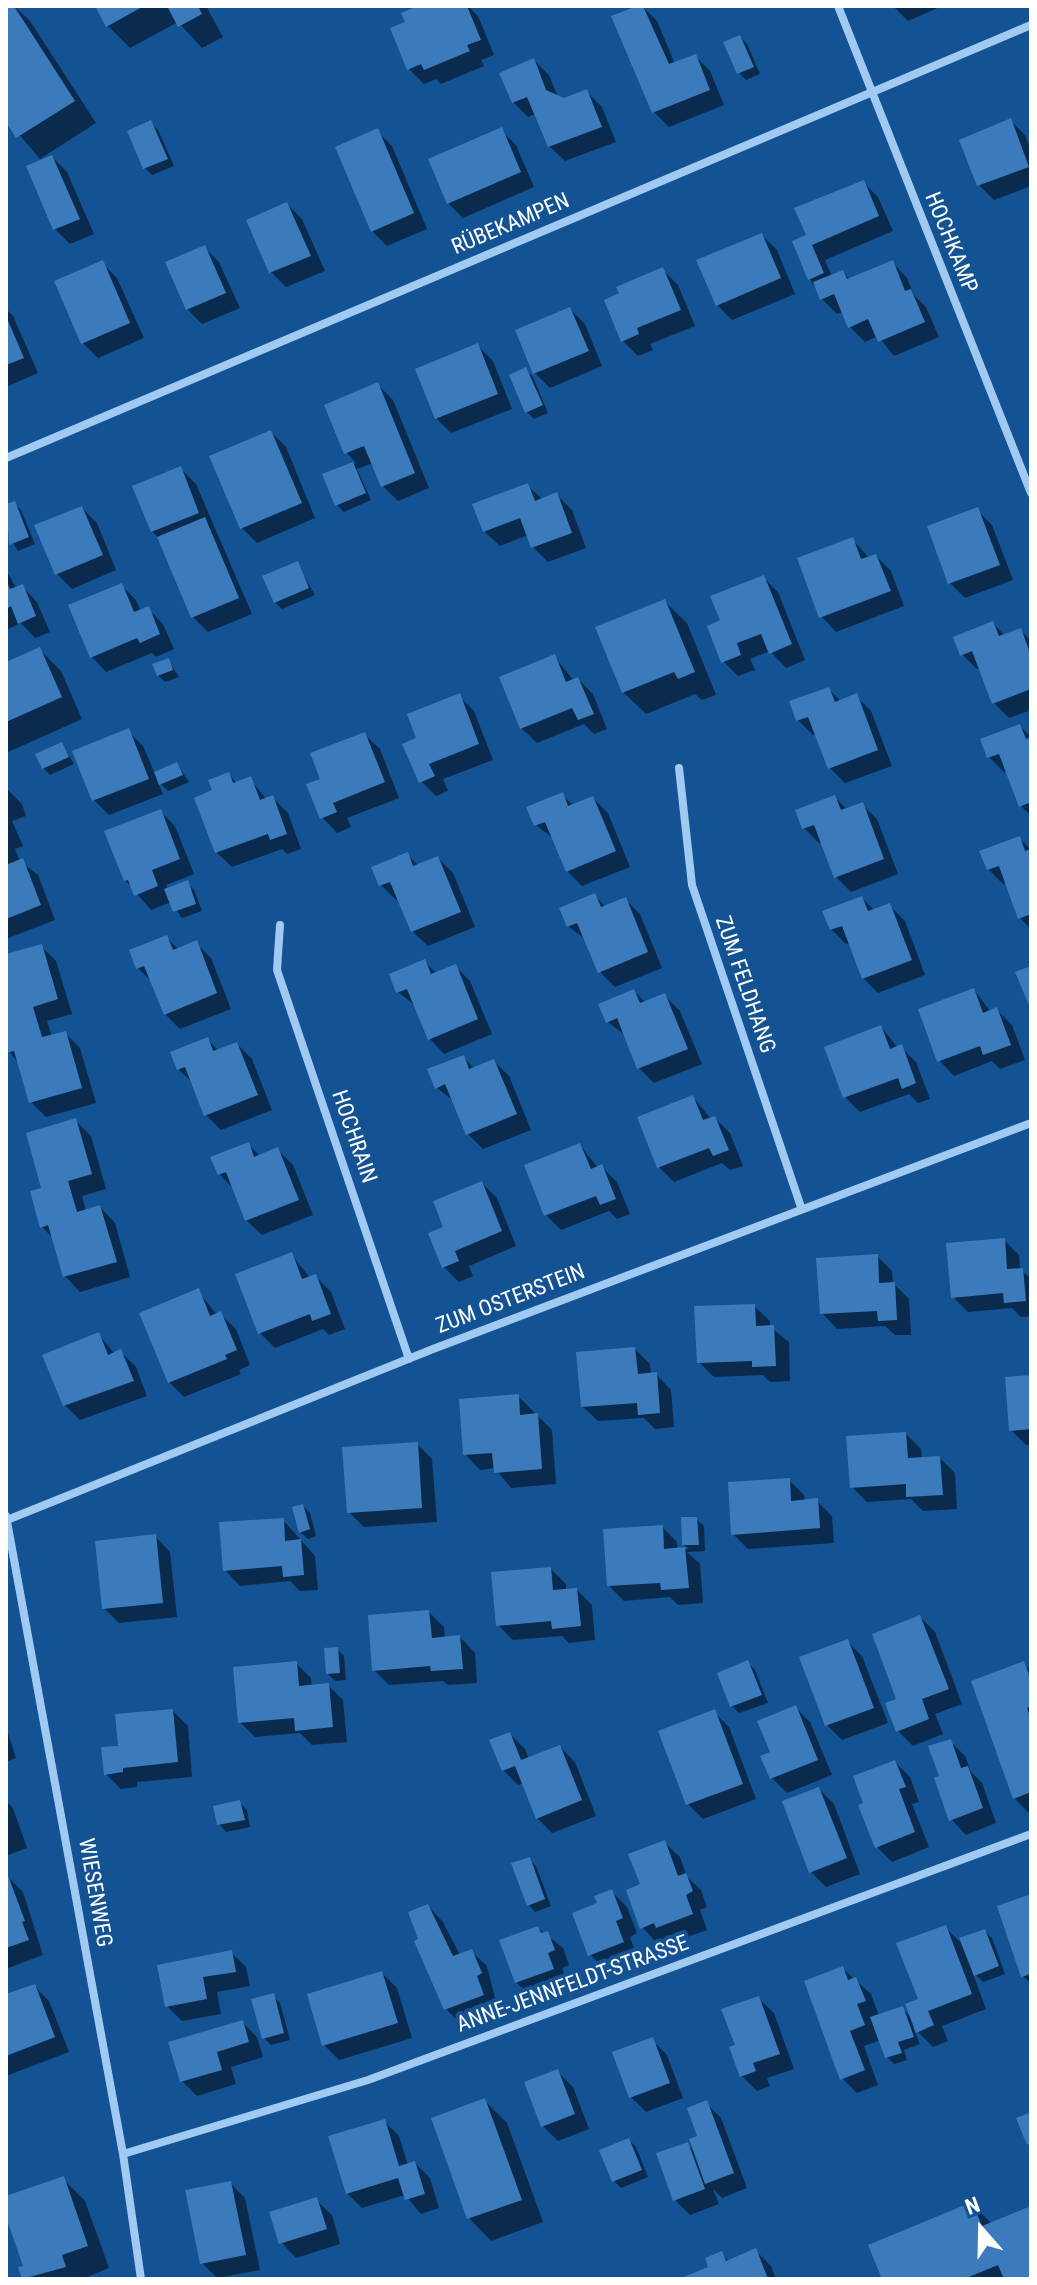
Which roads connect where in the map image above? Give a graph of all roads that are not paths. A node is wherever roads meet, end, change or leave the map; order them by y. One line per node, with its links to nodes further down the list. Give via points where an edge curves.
1 (838, 6): 3 (street, HOCHKAMP)
2 (1031, 25): 3 (street, RÜBEKAMPEN)
3 (869, 93): 4 (street, RÜBEKAMPEN); 5 (street, HOCHKAMP)
4 (6, 458)
5 (1031, 493)
6 (679, 768): 9 (street, ZUM FELDHANG, via 692,885)
7 (280, 925): 10 (street, HOCHRAIN, via 277,970)
8 (1031, 1123): 9 (street, ZUM OSTERSTEIN)
9 (801, 1207): 10 (street, ZUM OSTERSTEIN)
10 (409, 1359): 11 (street, ZUM OSTERSTEIN)
11 (6, 1517): 13 (street, WIESENWEG)
12 (1031, 1834): 13 (street, ANNE-JENNFELDT-STRASSE, via 368,2080)
13 (123, 2154): 14 (street, WIESENWEG)
14 (141, 2279)

